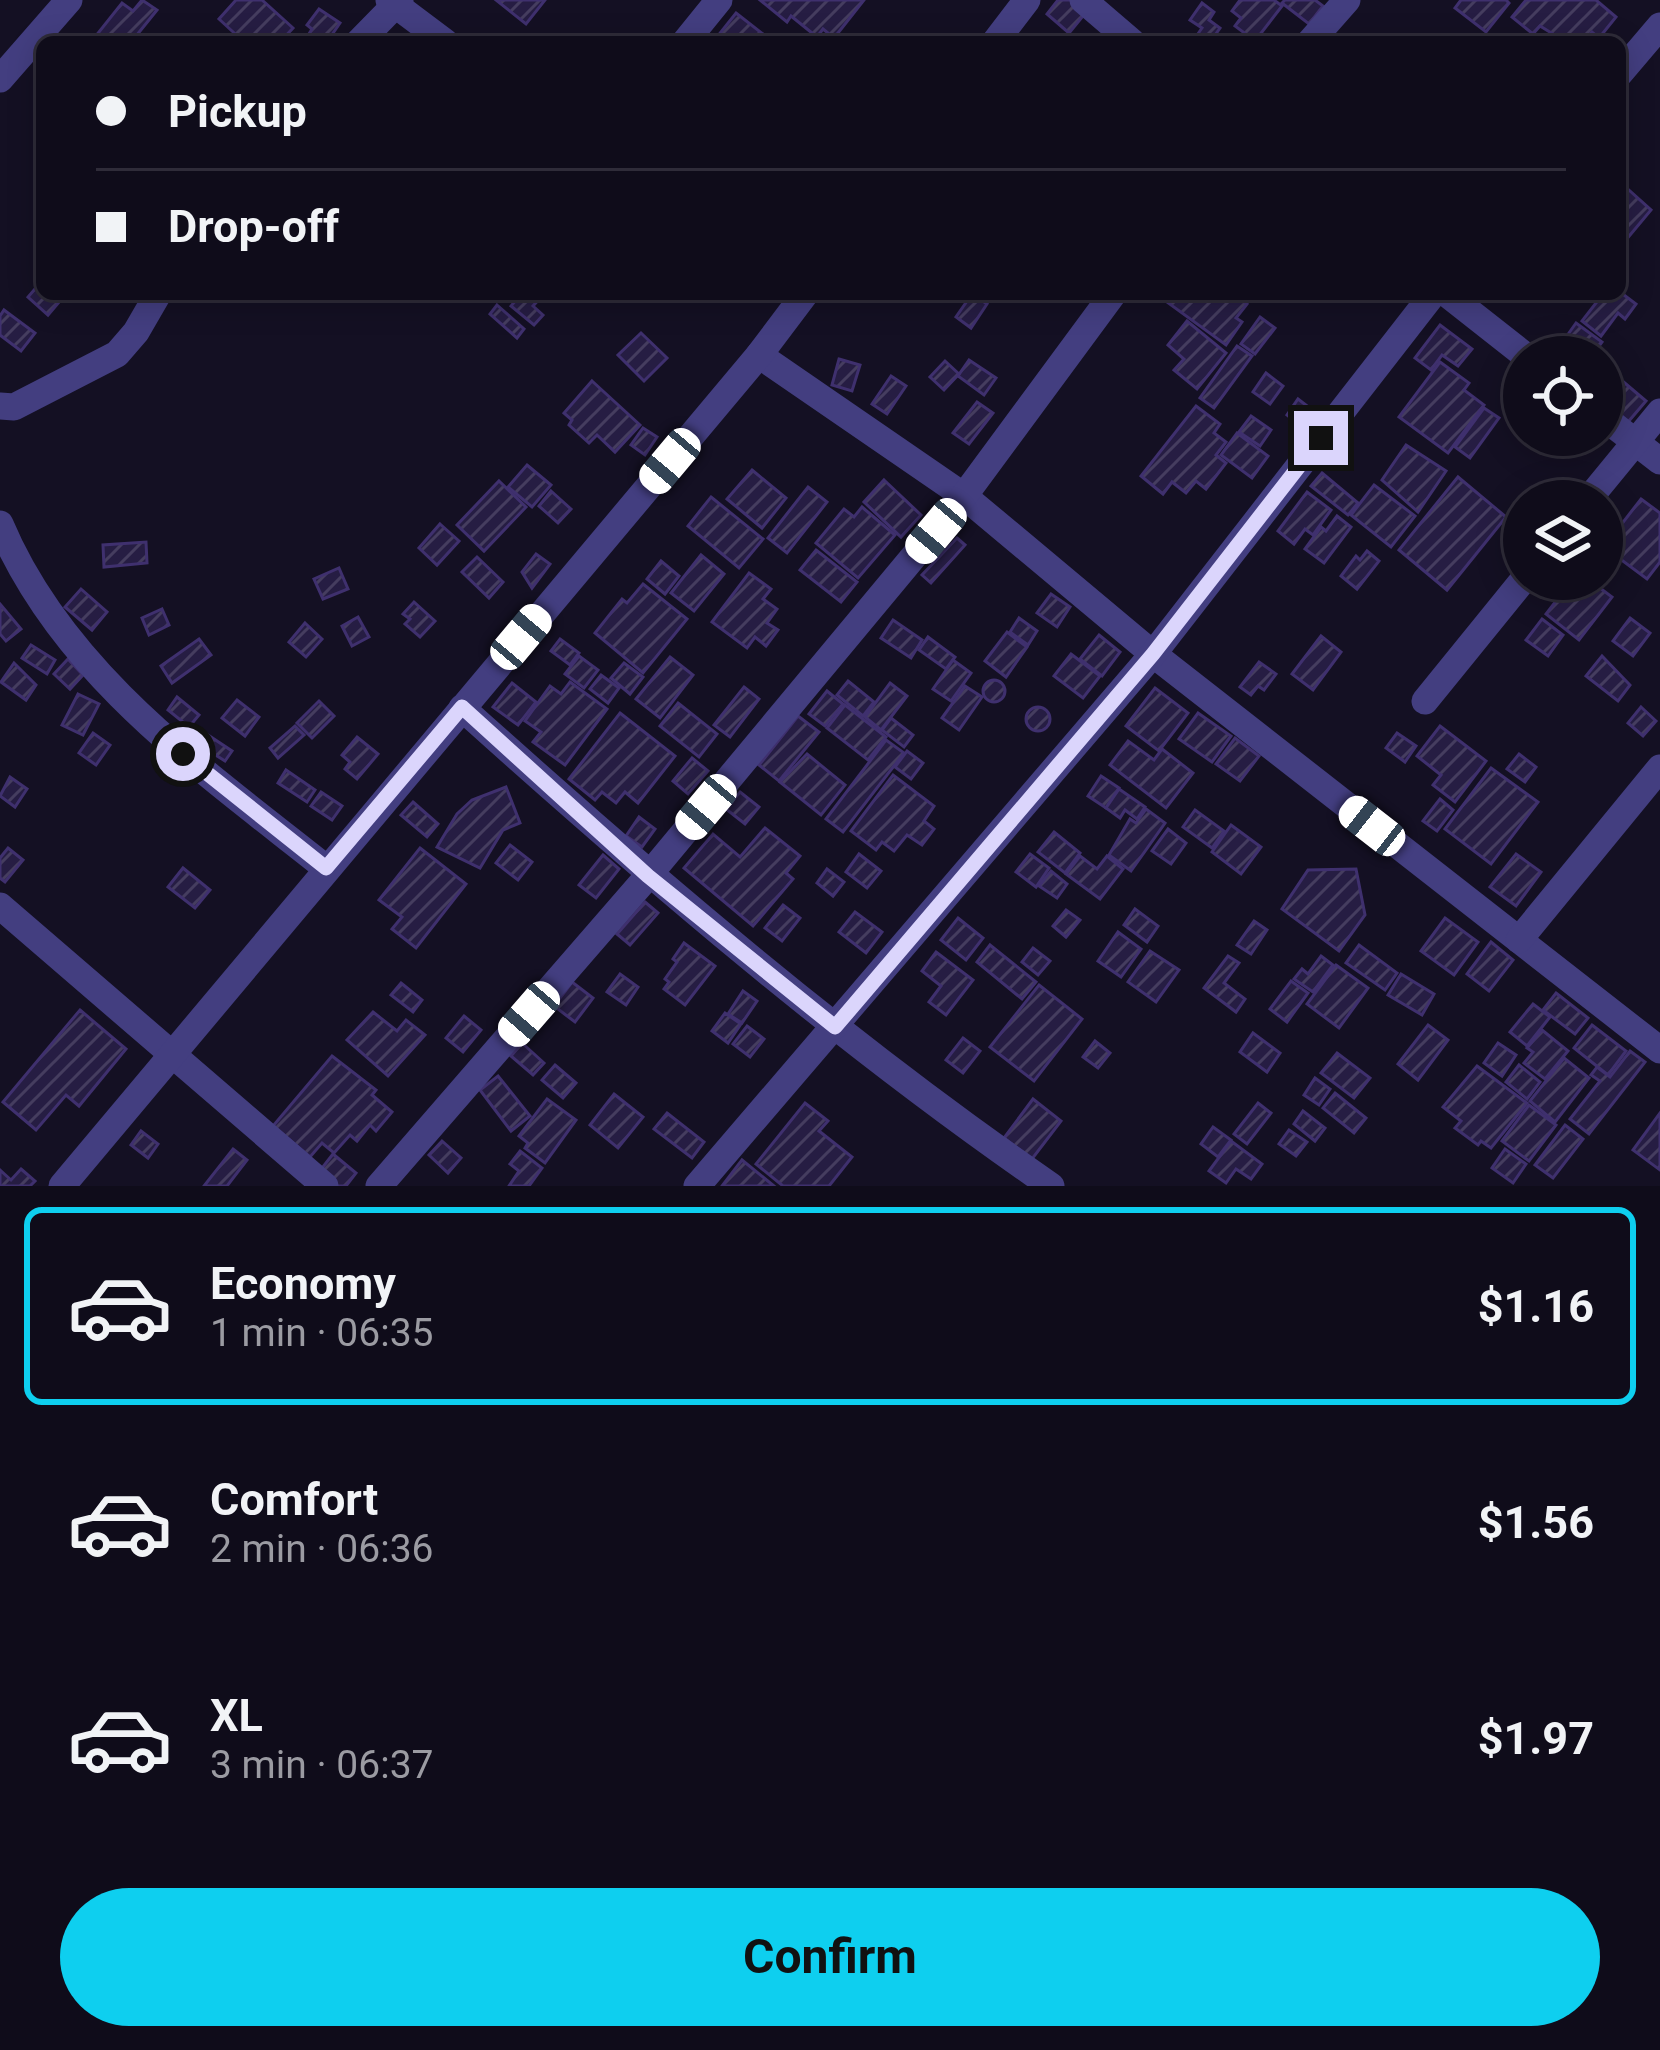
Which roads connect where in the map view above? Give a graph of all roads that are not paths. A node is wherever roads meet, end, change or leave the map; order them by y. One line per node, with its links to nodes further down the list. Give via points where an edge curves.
1 (70, 0): 8 (street)
2 (718, 0): 11 (street)
3 (1027, 0): 12 (street)
4 (1083, 0): 13 (street)
5 (1347, 0): 14 (street)
6 (395, 2): 9 (street); 10 (street)
7 (1660, 26): 16 (street)
8 (38, 36)
9 (364, 36)
10 (438, 36)
11 (690, 36)
12 (1000, 36)
13 (1125, 36)
14 (1315, 36)
15 (36, 38): 17 (street)
16 (1626, 66)
17 (0, 79)
18 (155, 300): 25 (street, via 117,354 14,407)
19 (800, 300): 24 (street)
20 (1109, 300): 31 (street)
21 (1428, 300): 34 (street)
22 (1455, 300): 23 (street)
23 (1503, 338)
24 (759, 355): 31 (street); 36 (street)
25 (0, 406)
26 (1660, 412): 28 (street)
27 (1623, 433): 28 (street)
28 (1635, 442): 29 (street); 30 (street)
29 (1660, 461)
30 (1604, 480)
31 (964, 496): 34 (street); 39 (street)
32 (0, 524): 38 (street, via 42,605 147,725)
33 (1507, 600): 35 (street)
34 (1153, 654): 41 (street); 42 (street)
35 (1425, 701)
36 (462, 707): 38 (street); 39 (street)
37 (1660, 769): 41 (street)
38 (326, 868): 44 (street)
39 (648, 876): 42 (street); 47 (street)
40 (0, 906): 44 (street)
41 (1519, 940): 43 (street)
42 (835, 1027): 48 (street); 49 (street)
43 (1660, 1049)
44 (176, 1054): 45 (street); 46 (street)
45 (62, 1186)
46 (325, 1186)
47 (379, 1186)
48 (697, 1186)
49 (1051, 1186)

